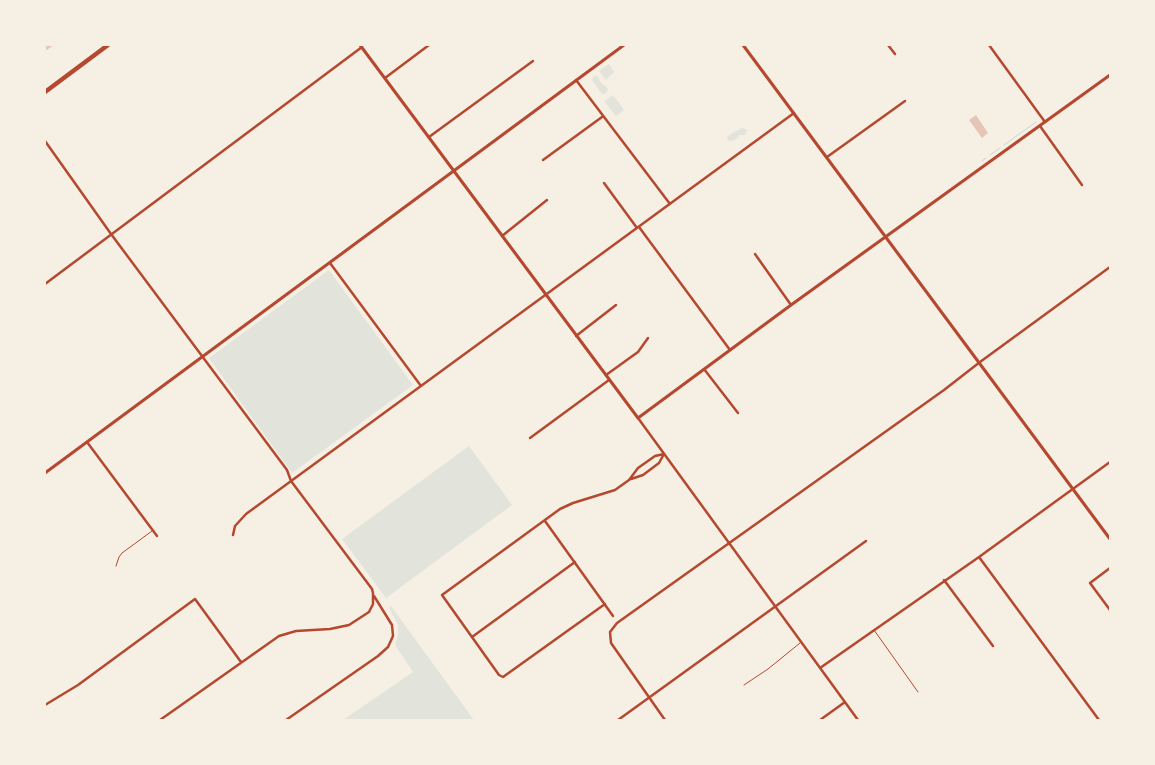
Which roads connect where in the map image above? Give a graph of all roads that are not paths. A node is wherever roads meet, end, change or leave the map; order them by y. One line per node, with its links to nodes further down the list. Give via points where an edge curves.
1 (429, 45): 11 (street)
2 (624, 45): 12 (street)
3 (743, 45): 15 (street)
4 (888, 45): 8 (street)
5 (989, 45): 17 (street)
6 (105, 46): 13 (main road)
7 (361, 46): 11 (street); 29 (street)
8 (895, 54)
9 (533, 61): 19 (street)
10 (1110, 75): 17 (street)
11 (385, 78): 19 (street)
12 (576, 80): 16 (street); 23 (street)
13 (45, 92)
14 (905, 101): 21 (street)
15 (794, 114): 21 (street); 27 (street)
16 (602, 117): 22 (street); 27 (street)
17 (1046, 122): 18 (street)
18 (1040, 126): 25 (street); 31 (street)
19 (429, 137): 23 (street)
20 (45, 141): 29 (street)
21 (827, 158): 31 (street)
22 (543, 160)
23 (454, 170): 30 (street); 33 (street)
24 (604, 183): 28 (street)
25 (1082, 185)
26 (547, 200): 30 (street)
27 (670, 204): 28 (street)
28 (638, 227): 36 (street); 41 (street)
29 (111, 234): 35 (street); 42 (street)
30 (502, 236): 36 (street)
31 (886, 237): 38 (street); 43 (street)
32 (755, 254): 38 (street)
33 (330, 263): 42 (street); 47 (street)
34 (1110, 267): 43 (street)
35 (45, 284)
36 (546, 295): 39 (street); 47 (street)
37 (616, 305): 39 (street)
38 (791, 305): 41 (street)
39 (576, 336): 45 (street)
40 (648, 338): 45 (street, via 638,352)
41 (730, 350): 44 (street)
42 (202, 357): 51 (street); 56 (street)
43 (980, 362): 57 (street); 64 (street)
44 (704, 369): 48 (street); 49 (street)
45 (605, 375): 46 (street)
46 (609, 380): 49 (street); 50 (street)
47 (422, 386): 56 (street)
48 (738, 413)
49 (638, 418): 52 (street)
50 (530, 438)
51 (87, 442): 54 (street); 59 (street)
52 (664, 454): 55 (street, via 659,463 643,475); 55 (street, via 654,456); 64 (street)
53 (1110, 462): 57 (street)
54 (45, 473)
55 (629, 480): 58 (street, via 615,490 565,506)
56 (292, 481): 60 (street, via 246,514); 70 (street)
57 (1072, 489): 62 (street); 65 (street)
58 (545, 521): 66 (street); 76 (street, via 442,595)
59 (153, 530): 61 (street); 67 (lane, via 122,553)
60 (232, 535)
61 (157, 536)
62 (1110, 540)
63 (866, 542): 72 (street)
64 (728, 543): 72 (street); 83 (street, via 617,623 610,632 611,643)
65 (979, 557): 69 (street); 92 (street)
66 (574, 562): 71 (street); 76 (street)
67 (116, 566)
68 (1110, 568): 73 (street, via 1090,583)
69 (944, 580): 75 (street); 78 (street)
70 (373, 594): 79 (street, via 369,612 349,625 287,633 271,640); 87 (street, via 392,625 393,636 388,647)
71 (605, 604): 74 (street); 76 (street, via 503,677)
72 (775, 607): 77 (street); 83 (street)
73 (1110, 610)
74 (613, 616)
75 (873, 629): 80 (street); 82 (lane)
76 (472, 637)
77 (801, 642): 80 (street); 81 (lane)
78 (993, 646)
79 (241, 662): 85 (street, via 195,599 78,685); 86 (street)
80 (820, 668): 84 (street)
81 (744, 685)
82 (918, 692)
83 (650, 697): 88 (street); 89 (street)
84 (845, 702): 90 (street); 91 (street)
85 (45, 705)
86 (160, 720)
87 (286, 720)
88 (618, 720)
89 (666, 720)
90 (820, 720)
91 (858, 720)
92 (1099, 720)

